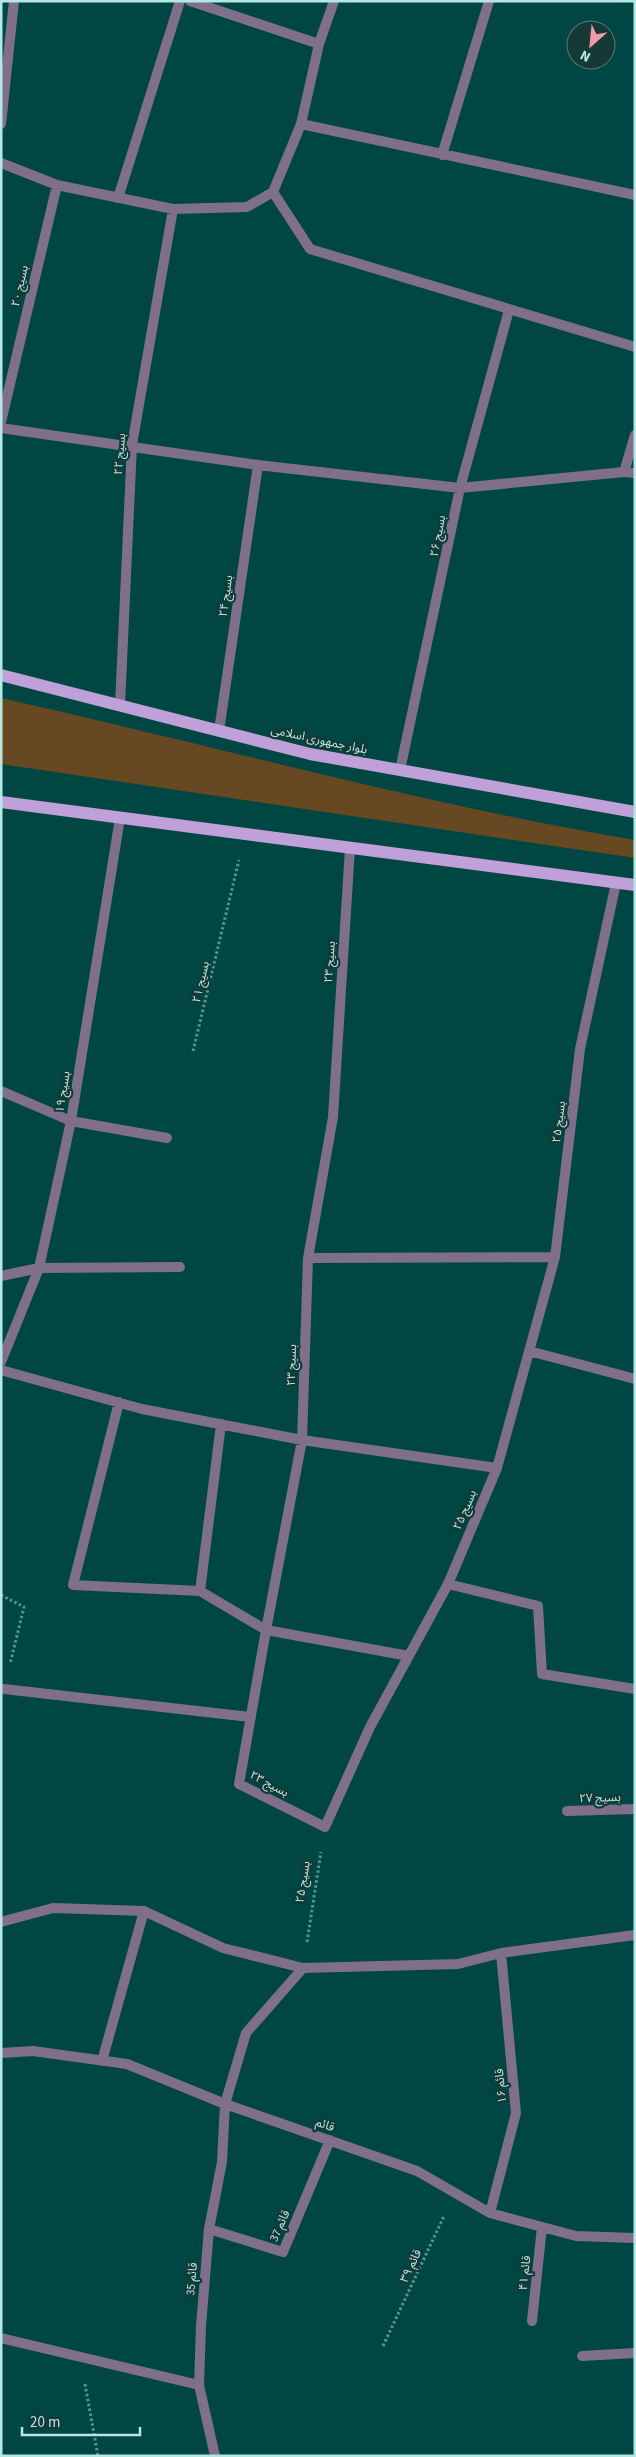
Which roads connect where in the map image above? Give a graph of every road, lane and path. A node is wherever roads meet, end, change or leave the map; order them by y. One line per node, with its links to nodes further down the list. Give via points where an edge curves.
1 (14, 1): 7 (street)
2 (180, 1): 14 (street)
3 (190, 1): 6 (street)
4 (334, 1): 6 (street)
5 (489, 1): 9 (street)
6 (319, 44): 8 (street)
7 (1, 124)
8 (301, 124): 9 (street); 12 (street)
9 (442, 155): 13 (street)
10 (1, 163): 11 (street)
11 (57, 185): 14 (street); 18 (street, بسیج ۲۰)
12 (273, 192): 15 (street, via 247,206); 16 (street, via 310,250)
13 (635, 195)
14 (118, 198): 15 (street)
15 (173, 209): 21 (street, بسیج ۲۲)
16 (509, 310): 17 (street); 25 (street, بسیج ۲۶)
17 (635, 347)
18 (1, 422)
19 (1, 428): 21 (street)
20 (635, 436): 23 (street)
21 (132, 445): 22 (street); 27 (street, بسیج ۲۲)
22 (258, 465): 25 (street); 28 (street, بسیج ۲۴)
23 (624, 472): 24 (street); 25 (street)
24 (635, 472)
25 (460, 488): 29 (street, بسیج ۲۶)
26 (1, 675): 27 (main road, بلوار جمهوری اسلامی)
27 (120, 705): 28 (main road, بلوار جمهوری اسلامی)
28 (219, 731): 29 (main road, بلوار جمهوری اسلامی, via 310,754)
29 (400, 770): 31 (main road, بلوار جمهوری اسلامی)
30 (1, 802): 32 (main road)
31 (635, 812)
32 (120, 818): 33 (main road); 39 (street, بسیج ۱۹)
33 (245, 834): 34 (main road); 37 (path, بسیج ۲۱)
34 (350, 848): 35 (main road); 41 (street, بسیج ۲۳, via 333,1117)
35 (616, 883): 36 (main road); 42 (street, بسیج ۲۵, via 580,1049)
36 (635, 885)
37 (194, 1052)
38 (1, 1091): 39 (street)
39 (71, 1121): 40 (street); 43 (street, بسیج ۱۹)
40 (167, 1138)
41 (308, 1258): 42 (street); 52 (street, بسیج ۲۳)
42 (555, 1258): 46 (street, بسیج ۲۵)
43 (40, 1268): 44 (street); 45 (street); 47 (street, بسیج ۱۹)
44 (180, 1268)
45 (1, 1276)
46 (529, 1352): 49 (street); 53 (street, بسیج ۲۵)
47 (1, 1362)
48 (1, 1370): 50 (street)
49 (635, 1379)
50 (119, 1402): 51 (street); 55 (street, via 73,1585)
51 (221, 1424): 52 (street); 55 (street)
52 (302, 1440): 53 (street); 57 (street, بسیج ۲۳)
53 (497, 1468): 54 (street, بسیج ۲۵)
54 (448, 1584): 58 (street, بسیج ۲۵); 60 (street, via 538,1606 542,1674)
55 (200, 1591): 57 (street)
56 (1, 1595): 59 (path, via 24,1607)
57 (266, 1630): 58 (street); 61 (street, بسیج ۲۳)
58 (409, 1656): 64 (street, بسیج ۲۵, via 370,1727)
59 (4, 1689): 61 (street)
60 (635, 1689)
61 (250, 1717): 64 (street, بسیج ۲۳, via 239,1784)
62 (635, 1809): 63 (street, بسیج ۲۷)
63 (567, 1811)
64 (325, 1827): 69 (path, بسیج ۲۵)
65 (144, 1911): 66 (street, via 53,1908); 69 (street, via 223,1948); 71 (street)
66 (1, 1922)
67 (635, 1935): 68 (street)
68 (501, 1953): 69 (street, via 458,1964); 75 (street, قائم ۱۶, via 516,2113)
69 (303, 1968): 72 (street, via 246,2033)
70 (1, 2053): 71 (street, قائم, via 33,2051)
71 (102, 2061): 72 (street, قائم, via 127,2064)
72 (225, 2104): 73 (street, قائم); 77 (street, قائم 35, via 222,2162)
73 (330, 2140): 74 (street, قائم, via 417,2171); 77 (street, قائم 37, via 283,2252)
74 (455, 2193): 75 (street, قائم); 81 (path, قائم ۳۹)
75 (490, 2213): 76 (street, قائم)
76 (542, 2227): 78 (street, قائم, via 576,2236); 79 (street, قائم ۴۱)
77 (209, 2229): 85 (street, قائم 35, via 200,2326)
78 (635, 2238)
79 (532, 2321)
80 (1, 2338): 84 (street)
81 (383, 2346)
82 (635, 2353): 83 (street)
83 (582, 2356)
84 (80, 2357): 85 (street); 86 (path)
85 (199, 2385): 87 (street, قائم 35)
86 (98, 2456)
87 (215, 2456)

